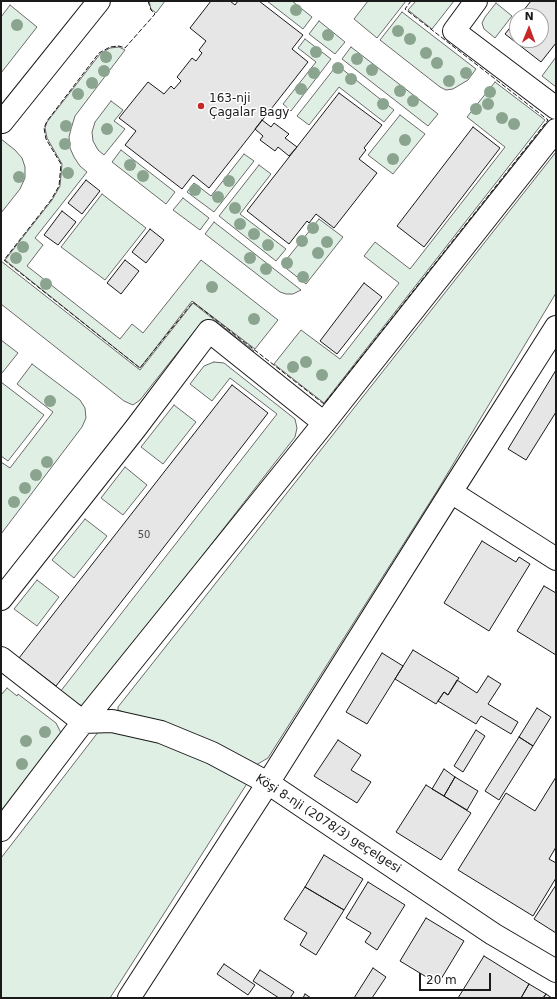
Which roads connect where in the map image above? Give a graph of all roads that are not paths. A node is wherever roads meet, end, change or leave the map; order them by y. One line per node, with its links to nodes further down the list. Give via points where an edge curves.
1 (100, 1): 4 (street)
2 (476, 1): 3 (street, via 454,31)
3 (556, 108)
4 (2, 122)
5 (556, 130): 7 (street)
6 (556, 327): 8 (street)
7 (324, 423): 10 (street, via 209,331); 12 (street)
8 (451, 492): 9 (street); 13 (street)
9 (556, 558)
10 (1, 599)
11 (1, 658): 12 (street)
12 (83, 722): 13 (street, Köşi 8-nji (2078/3) geçelgesi, via 112,721 161,732 212,753); 14 (street)
13 (268, 783): 15 (street, Köşi 8-nji (2078/3) geçelgesi, via 493,934); 16 (street)
14 (1, 830)
15 (556, 971)
16 (129, 998)

